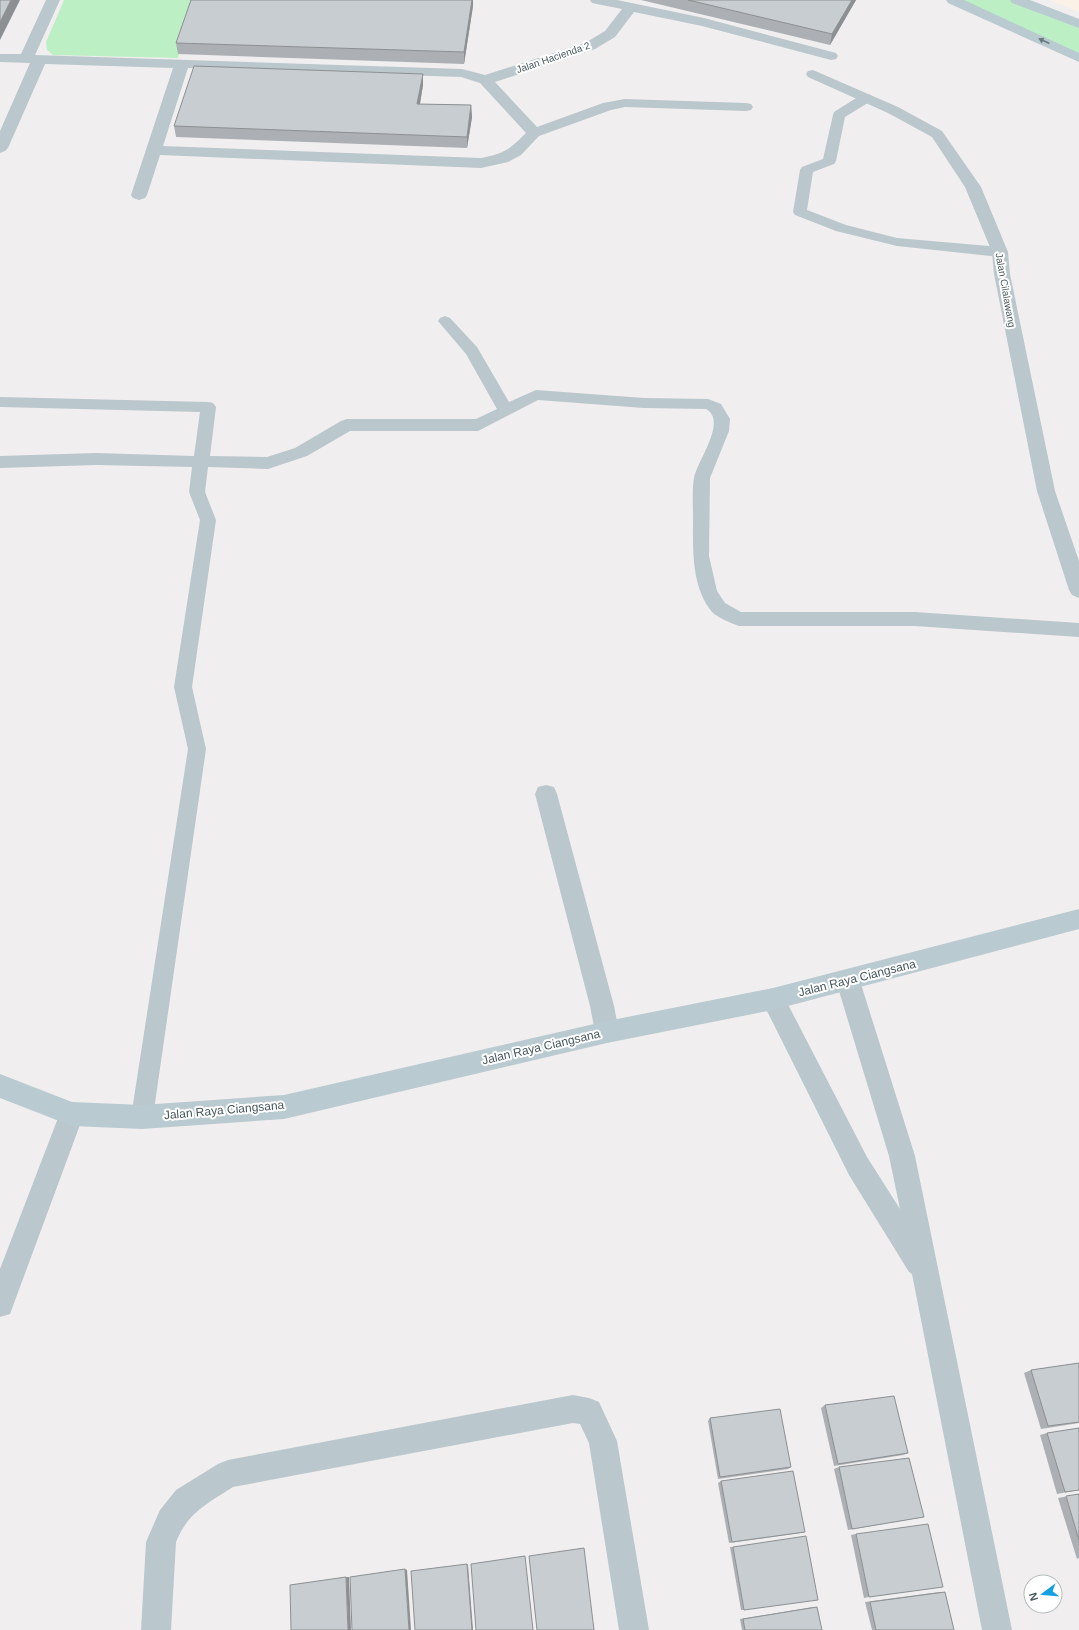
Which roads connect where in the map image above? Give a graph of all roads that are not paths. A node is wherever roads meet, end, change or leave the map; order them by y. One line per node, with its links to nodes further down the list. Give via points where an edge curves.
1 (53, 0): 10 (street)
2 (597, 0): 5 (street)
3 (953, 0): 9 (main road, one-way to 3)
4 (1017, 0): 6 (main road)
5 (630, 8): 7 (street, via 704,22); 13 (street, Jalan Hacienda 2, via 610,34 590,46)
6 (1079, 24)
7 (831, 56)
8 (0, 58): 10 (street)
9 (1079, 58)
10 (33, 59): 11 (street); 17 (street)
11 (182, 64): 13 (street, via 462,73); 18 (street)
12 (813, 74): 14 (street, Jalan Cilalawang)
13 (485, 80): 16 (street)
14 (866, 98): 20 (street, Jalan Cilalawang, via 937,134 973,187); 20 (lane, via 839,115 829,161 807,170 800,212 841,228 897,242)
15 (746, 107): 16 (street, via 624,102)
16 (534, 133): 18 (street, via 516,152 503,159 481,163)
17 (0, 148)
18 (154, 150): 19 (street)
19 (139, 195)
20 (1000, 252): 26 (street, Jalan Cilalawang, via 1002,274 1046,491)
21 (445, 321): 23 (lane, via 472,351)
22 (0, 402): 25 (lane, via 208,407)
23 (506, 411): 25 (lane, via 478,425 347,425 301,452 268,463); 27 (lane, via 536,395 644,403 708,404 716,408 722,419 702,478 701,556 706,583 718,608 739,619 915,619)
24 (0, 462): 25 (lane, via 96,459)
25 (202, 462): 35 (lane, via 197,492 208,520 183,687 197,749)
26 (1079, 590)
27 (1079, 630)
28 (546, 794): 32 (street)
29 (1079, 919): 30 (main road, Jalan Raya Ciangsana)
30 (848, 980): 31 (main road, Jalan Raya Ciangsana); 36 (street, via 902,1156)
31 (773, 999): 32 (main road, Jalan Raya Ciangsana); 36 (street, via 858,1166)
32 (607, 1032): 35 (main road, Jalan Raya Ciangsana, via 284,1107)
33 (0, 1086): 34 (main road, Jalan Raya Ciangsana)
34 (72, 1114): 35 (main road, Jalan Raya Ciangsana); 37 (street)
35 (142, 1117)
36 (926, 1276): 40 (street)
37 (0, 1304)
38 (156, 1630): 39 (street, via 161,1542 170,1520 186,1500 228,1474 573,1409 589,1412 603,1441)
39 (634, 1630)
40 (997, 1630)

